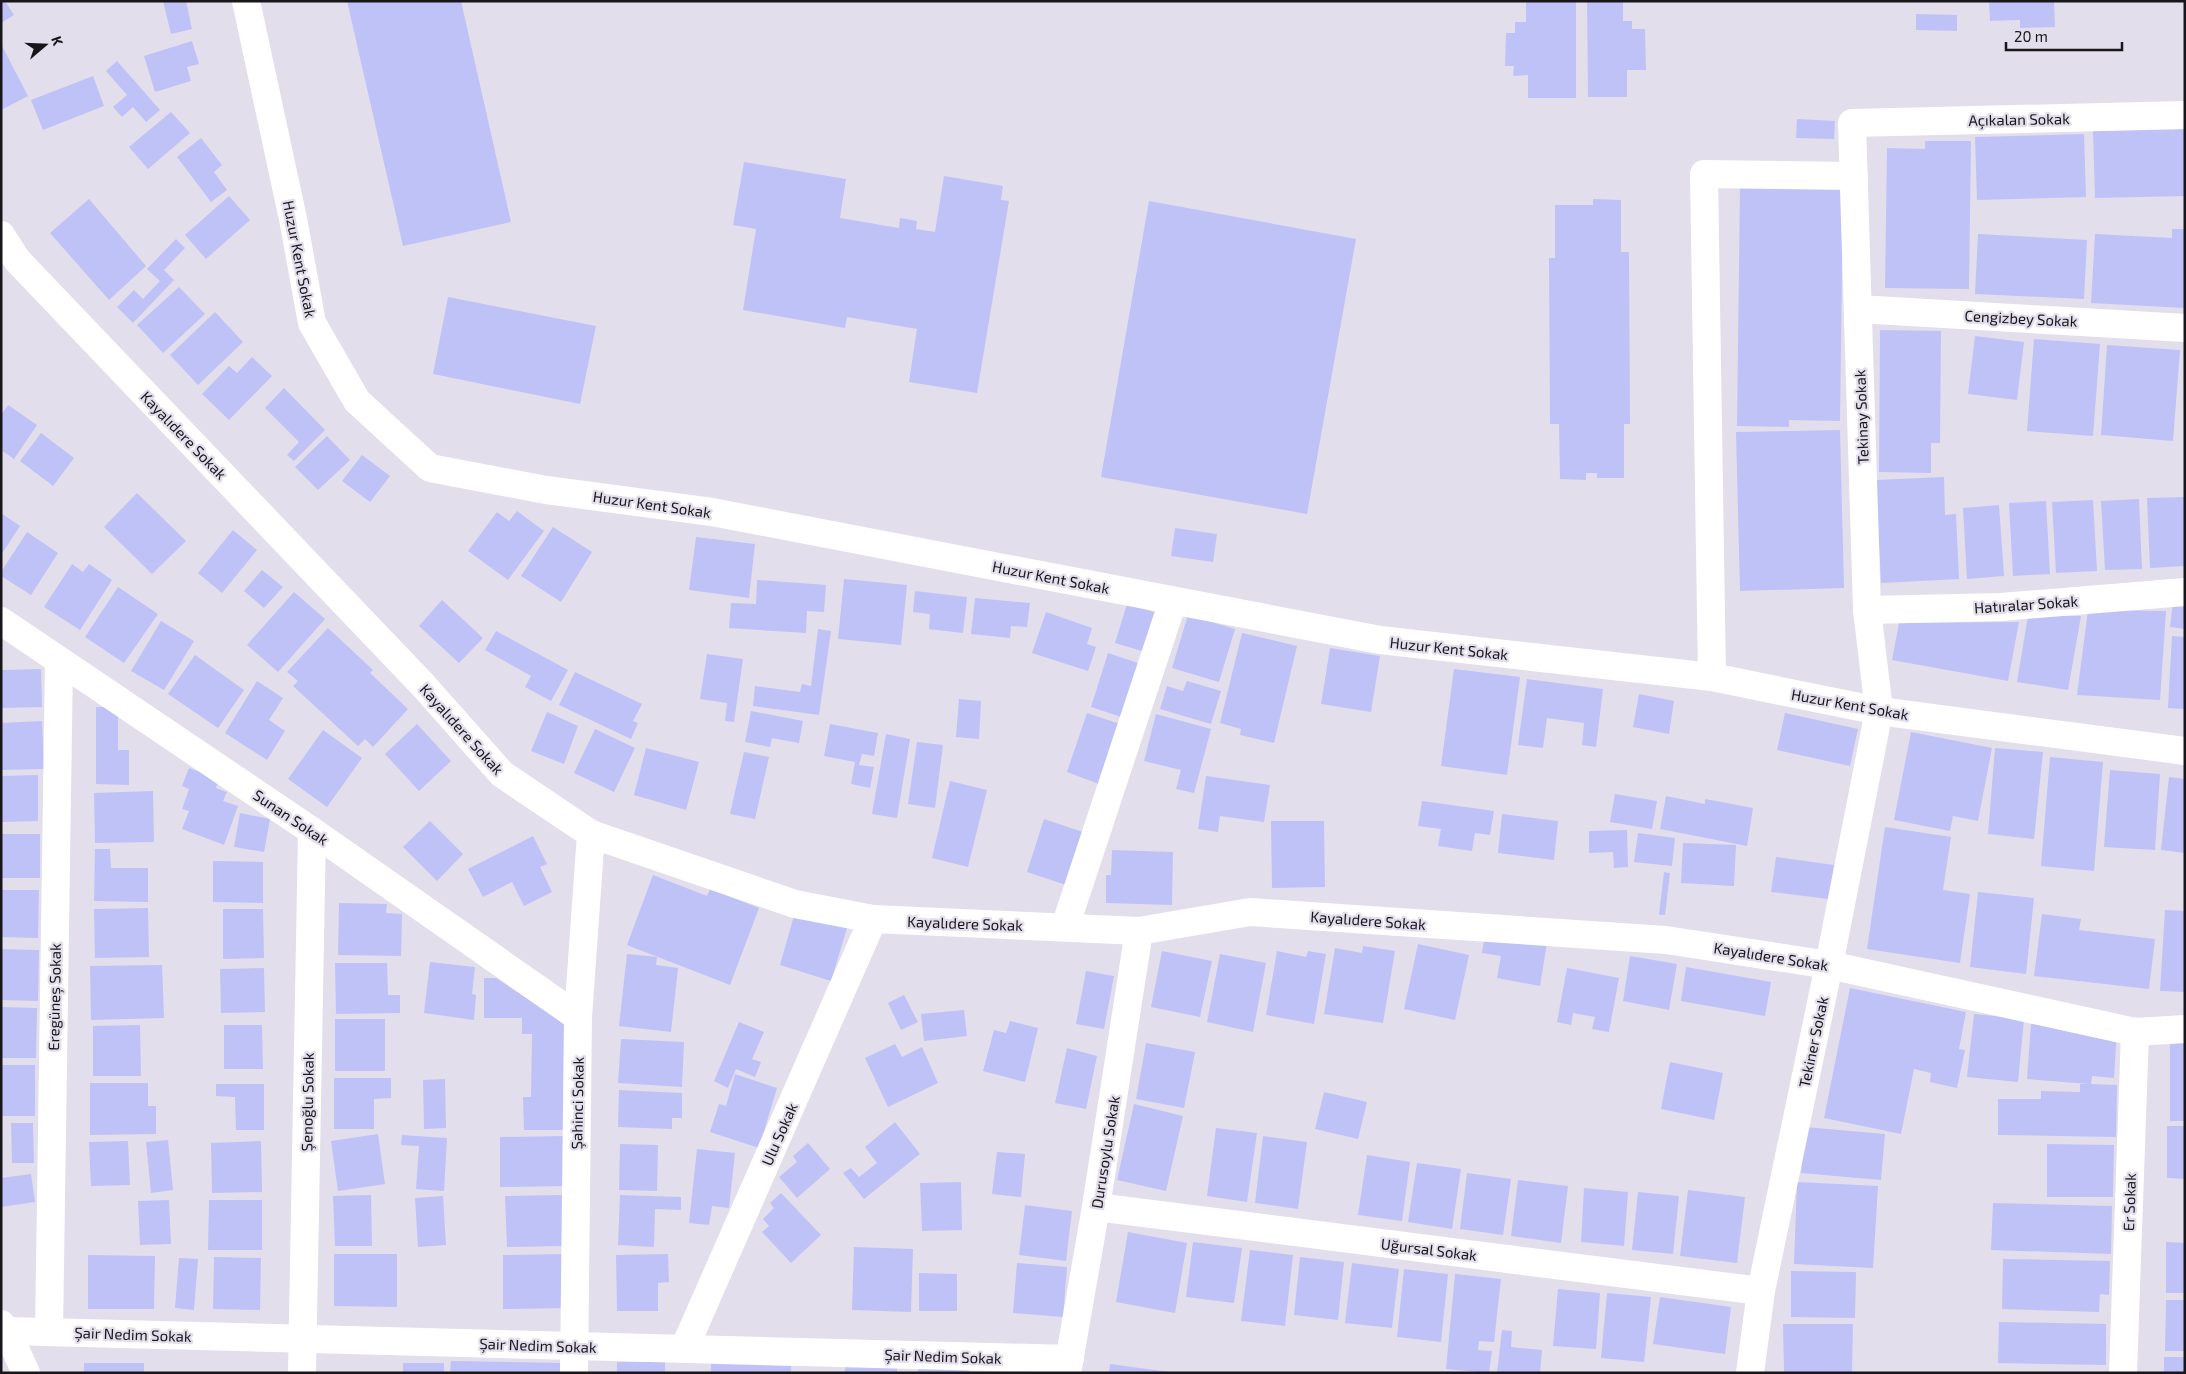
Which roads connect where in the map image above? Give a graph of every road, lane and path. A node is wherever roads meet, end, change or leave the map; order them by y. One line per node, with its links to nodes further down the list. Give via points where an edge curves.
1 (246, 1): 9 (street, Huzur Kent Sokak, via 312,323 357,401 430,468 546,490 712,512)
2 (2185, 115): 3 (street, Açıkalan Sokak)
3 (1852, 123): 4 (street, Tekinay Sokak)
4 (1854, 176): 6 (street, Tekinay Sokak); 13 (street, via 1704,174)
5 (1, 235): 17 (street, Kayalıdere Sokak, via 17,260 422,684 502,774)
6 (1858, 309): 7 (street, Cengizbey Sokak); 10 (street, Tekinay Sokak)
7 (2185, 328)
8 (2185, 592): 10 (street, Hatıralar Sokak, via 2001,607)
9 (1173, 601): 13 (street, Huzur Kent Sokak, via 1380,640); 19 (street)
10 (1867, 610): 14 (street, Tekinay Sokak)
11 (1, 621): 12 (street, Sunan Sokak)
12 (59, 661): 16 (street, Sunan Sokak); 28 (street, Eregüneş Sokak)
13 (1712, 677): 14 (street, Huzur Kent Sokak)
14 (1879, 711): 15 (street, Huzur Kent Sokak); 21 (street, Tekiner Sokak)
15 (2185, 751)
16 (312, 831): 22 (street, Sunan Sokak); 29 (street, Şenoğlu Sokak)
17 (590, 834): 18 (street, Kayalıdere Sokak, via 795,904); 22 (street, Şahinci Sokak)
18 (873, 918): 19 (street, Kayalıdere Sokak); 31 (street, Ulu Sokak)
19 (1066, 927): 20 (street, Kayalıdere Sokak)
20 (1139, 931): 21 (street, Kayalıdere Sokak, via 1250,912 1666,940); 25 (street, Durusoylu Sokak)
21 (1829, 966): 24 (street, Kayalıdere Sokak); 26 (street, Tekiner Sokak)
22 (578, 1016): 30 (street, Şahinci Sokak)
23 (2185, 1029): 24 (street, Kayalıdere Sokak)
24 (2135, 1032): 38 (street, Er Sokak)
25 (1096, 1207): 26 (street, Uğursal Sokak); 33 (street, Durusoylu Sokak)
26 (1761, 1291): 37 (street, Tekiner Sokak)
27 (4, 1327): 28 (street, Şair Nedim Sokak); 34 (street)
28 (49, 1332): 29 (street, Şair Nedim Sokak)
29 (302, 1339): 30 (street, Şair Nedim Sokak); 35 (street, Şenoğlu Sokak)
30 (574, 1346): 31 (street, Şair Nedim Sokak); 36 (street, Şahinci Sokak)
31 (684, 1349): 32 (street, Şair Nedim Sokak)
32 (811, 1362): 33 (street, Şair Nedim Sokak)
33 (1068, 1366)
34 (26, 1373)
35 (302, 1373)
36 (574, 1373)
37 (1750, 1373)
38 (2123, 1373)

